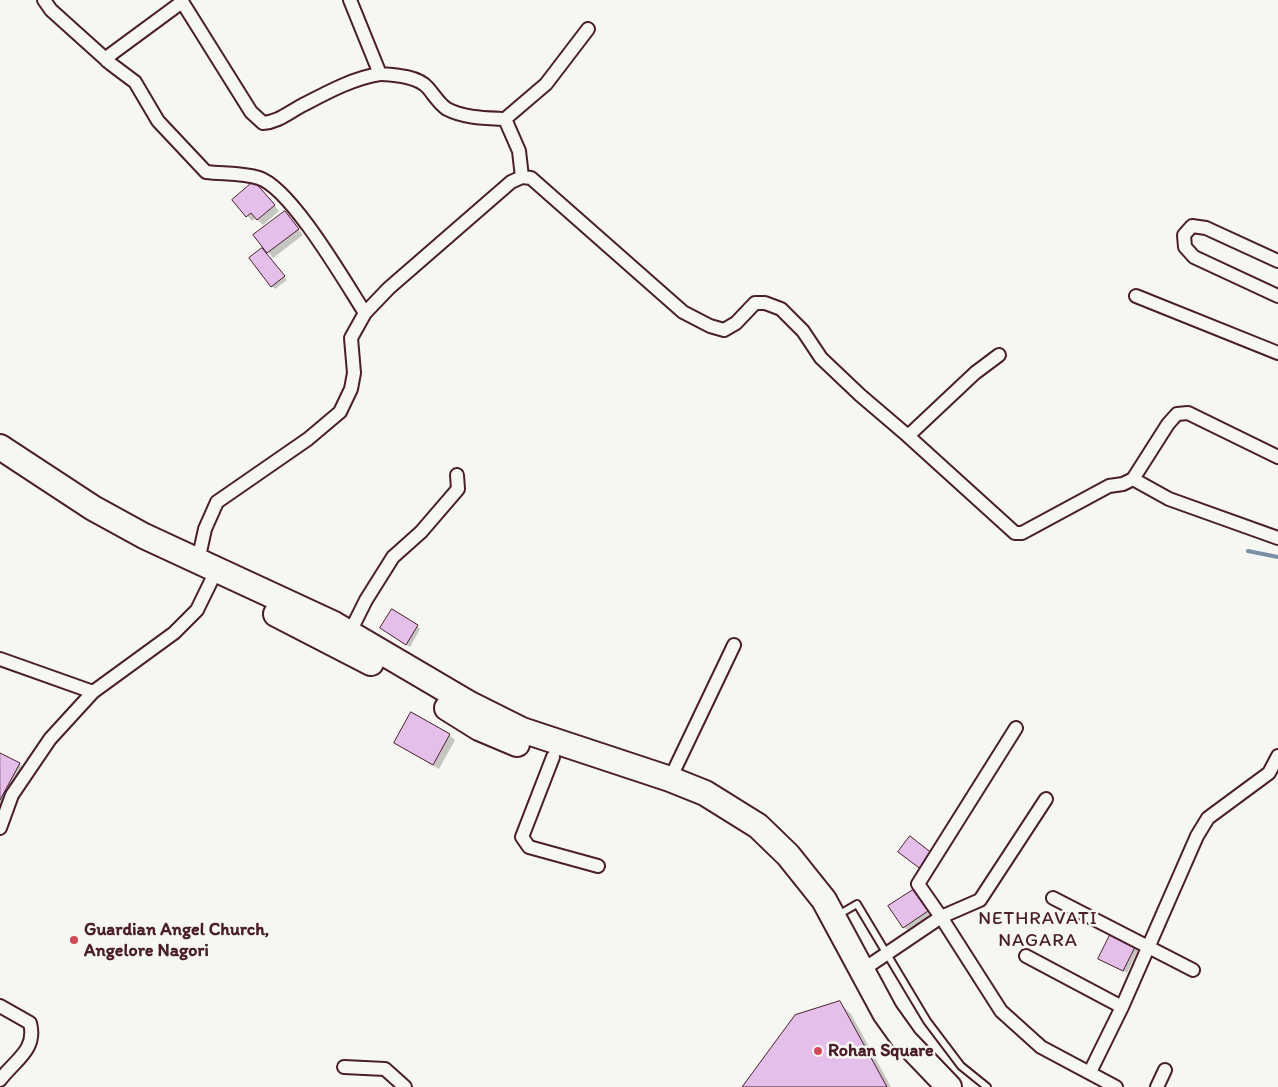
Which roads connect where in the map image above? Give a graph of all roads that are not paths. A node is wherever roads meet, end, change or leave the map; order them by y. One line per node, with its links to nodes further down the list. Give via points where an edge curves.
1 (44, 0): 5 (street)
2 (350, 0): 6 (street)
3 (181, 1): 5 (street); 6 (street, via 251,112 263,123 273,122 363,77)
4 (588, 29): 7 (street, via 546,84)
5 (107, 60): 12 (street, via 136,82 158,121 206,172 260,178 284,196)
6 (380, 74): 7 (street, via 402,76 426,86 445,108 464,116)
7 (505, 119): 8 (street, via 519,151)
8 (522, 177): 12 (street, via 476,212); 15 (street, via 531,178 683,312 710,326 724,330 736,323 755,303 781,309 803,331 821,358)
9 (1278, 261): 11 (street, via 1206,228 1192,226 1184,235 1185,247 1194,257)
10 (1136, 296): 13 (street)
11 (1278, 296)
12 (365, 312): 22 (street, via 351,338 354,373 351,389 340,412 308,440 217,502 204,529)
13 (1278, 353)
14 (998, 355): 15 (street)
15 (908, 436): 20 (street, via 1015,533 1022,534 1109,486)
16 (0, 447): 22 (highway, via 93,508)
17 (1278, 457): 20 (street, via 1183,412 1168,424)
18 (0, 464): 22 (highway, via 91,524)
19 (457, 475): 23 (street, via 458,489 422,532 393,557)
20 (1133, 479): 21 (street, via 1169,499)
21 (1278, 538)
22 (209, 571): 23 (highway); 26 (street, via 197,610 174,633); 29 (highway, via 479,728)
23 (350, 632): 30 (highway, via 470,704 522,730)
24 (734, 645): 30 (street)
25 (0, 659): 26 (street)
26 (93, 692): 32 (street, via 50,739 12,795)
27 (1016, 728): 36 (street, via 918,884)
28 (1278, 756): 37 (street, via 1269,773 1208,818)
29 (553, 757): 33 (street, via 522,837 529,847); 49 (highway, via 690,802 749,837 777,864 813,908 873,1020 894,1050)
30 (670, 779): 35 (highway, via 705,793 758,826 788,855)
31 (1046, 799): 36 (street, via 980,900)
32 (0, 828)
33 (598, 866)
34 (1053, 898): 37 (street)
35 (835, 917): 38 (lane, via 857,904); 41 (highway)
36 (941, 917): 38 (street); 46 (street, via 1001,1011 1041,1047)
37 (1148, 948): 40 (street); 43 (street)
38 (887, 952): 41 (street); 51 (lane, via 927,1021 961,1066)
39 (1026, 956): 43 (street)
40 (1193, 970)
41 (861, 971): 50 (highway, via 905,1041)
42 (0, 1006): 47 (street, via 30,1024 33,1036 26,1051)
43 (1122, 1006): 46 (street)
44 (344, 1067): 48 (street, via 385,1069)
45 (1165, 1070): 53 (street)
46 (1090, 1072): 52 (street)
47 (0, 1080)
48 (405, 1087)
49 (928, 1087)
50 (949, 1087)
51 (987, 1087)
52 (1116, 1087)
53 (1157, 1087)

